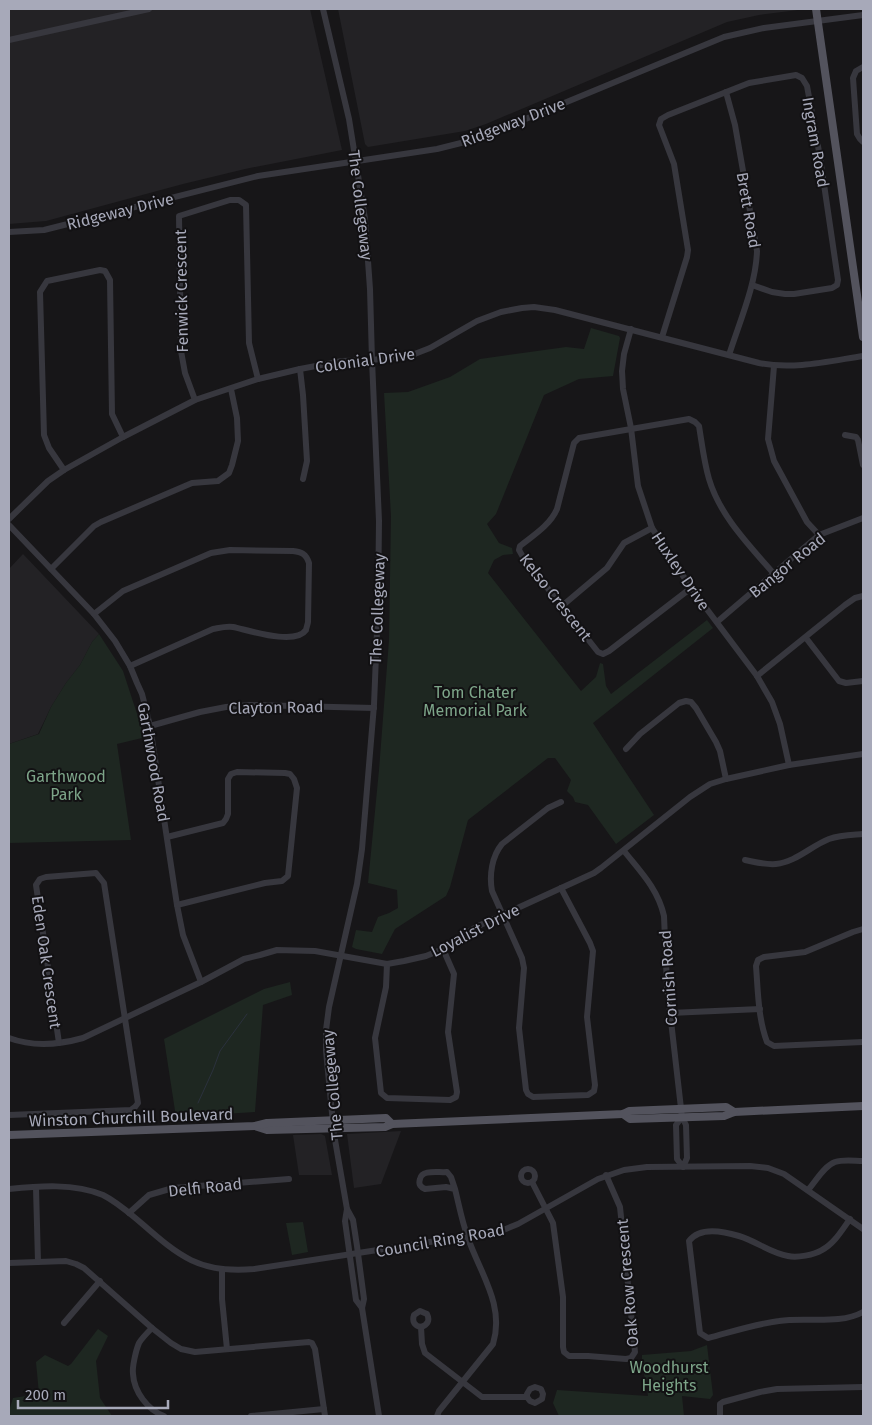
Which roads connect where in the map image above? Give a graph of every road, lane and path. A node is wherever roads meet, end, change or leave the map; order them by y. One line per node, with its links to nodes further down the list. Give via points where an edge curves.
1 (150, 9): 6 (street)
2 (323, 9): 10 (street, The Collegeway, via 350,118)
3 (816, 9): 5 (main road)
4 (863, 15): 5 (street, Ridgeway Drive)
5 (818, 20): 10 (street, Ridgeway Drive, via 724,37 477,139 437,149); 14 (main road)
6 (9, 40)
7 (863, 67): 9 (street, via 853,78 858,134)
8 (726, 92): 12 (street, Brett Road, via 735,125 757,251); 12 (street, Ingram Road, via 796,75 807,86 838,280 832,288 794,294 772,292); 15 (street, Ingram Road, via 668,115 661,119 659,125 674,164 688,250)
9 (863, 142)
10 (356, 161): 11 (street, Ridgeway Drive, via 258,176 44,230); 18 (street, The Collegeway, via 365,219)
11 (9, 232)
12 (752, 285): 16 (street, Brett Road)
13 (631, 329): 15 (street, Colonial Drive); 18 (street, Colonial Drive, via 555,310 522,308 485,318 422,352); 24 (street, Huxley Drive, via 622,371)
14 (863, 337)
15 (662, 338): 16 (street, Colonial Drive)
16 (729, 355): 19 (street, Colonial Drive)
17 (863, 356): 19 (street, Colonial Drive)
18 (372, 360): 20 (street, Colonial Drive); 46 (street, The Collegeway, via 379,520)
19 (774, 366): 34 (street, via 768,438 770,451 807,522)
20 (300, 369): 21 (street, Colonial Drive); 29 (street, via 307,461)
21 (258, 379): 22 (street, Colonial Drive); 23 (street, Fenwick Crescent, via 249,343 246,206 240,200 230,200 179,216 181,351)
22 (231, 389): 23 (street, Colonial Drive); 35 (street, via 238,441 225,478 192,482 101,522)
23 (195, 400): 26 (street, Colonial Drive)
24 (631, 428): 33 (street, Huxley Drive, via 638,486); 36 (street, via 690,419 699,426 709,481 718,502); 39 (street, Kelso Crescent, via 579,438 574,443 553,518 520,546 523,558)
25 (846, 435): 27 (street, via 858,440)
26 (123, 437): 28 (street, Colonial Drive); 28 (street, via 112,414 110,280 105,271 100,270 47,281 40,292 44,435)
27 (863, 464)
28 (64, 470): 31 (street, Colonial Drive)
29 (303, 479)
30 (863, 518): 34 (street, Bangor Road)
31 (9, 519)
32 (9, 526): 35 (street, Garthwood Road)
33 (652, 528): 37 (street, Huxley Drive); 39 (street, via 624,543 607,568)
34 (819, 535): 36 (street, Bangor Road)
35 (51, 569): 40 (street, Garthwood Road)
36 (774, 574): 41 (street, Bangor Road)
37 (691, 588): 39 (street, Kelso Crescent, via 603,654 598,652); 41 (street, Huxley Drive)
38 (863, 596): 42 (street, via 845,605)
39 (562, 606)
40 (94, 614): 43 (street, Garthwood Road); 43 (street, via 123,591 211,553 230,550 293,551 306,556 309,563 308,622 306,630 300,634 275,637 232,627 213,629)
41 (717, 622): 44 (street, Huxley Drive)
42 (806, 638): 44 (street); 45 (street, via 839,681 846,684)
43 (130, 666): 47 (street, Garthwood Road, via 142,694)
44 (757, 676): 50 (street, Huxley Drive, via 780,724)
45 (863, 681)
46 (374, 708): 47 (street, Clayton Road, via 234,706); 62 (street, The Collegeway, via 362,849)
47 (150, 726): 54 (street, Garthwood Road)
48 (626, 749): 51 (street, via 679,703 691,702 716,742)
49 (863, 754): 50 (street, Loyalist Drive)
50 (788, 765): 51 (street, Loyalist Drive)
51 (726, 779): 55 (street, Loyalist Drive, via 710,784 690,797)
52 (562, 802): 59 (street, via 548,808 497,850 491,882)
53 (863, 834): 56 (street, via 827,840 784,863)
54 (167, 837): 58 (street, Garthwood Road); 58 (street, via 223,823 228,814 228,779 232,774 290,774 294,779 297,788 288,876 282,881)
55 (624, 851): 57 (street, Loyalist Drive, via 594,873); 66 (street, Cornish Road, via 650,882 662,905)
56 (745, 860)
57 (562, 888): 59 (street, Loyalist Drive); 59 (street, via 593,951 587,1017 595,1085 594,1091 588,1095 534,1097 526,1090 519,1028 524,968)
58 (177, 905): 64 (street, Garthwood Road, via 182,935)
59 (503, 914): 61 (street, Loyalist Drive, via 476,927)
60 (863, 929): 65 (street, via 805,952 758,960)
61 (443, 950): 63 (street, Loyalist Drive); 63 (street, via 454,974 448,1032 457,1092 456,1097 450,1100 387,1098 381,1093 375,1038 386,987)
62 (341, 956): 63 (street, Loyalist Drive); 64 (street, Loyalist Drive, via 277,950 244,959); 77 (street, The Collegeway, via 326,1030)
63 (386, 964)
64 (202, 982): 67 (street, Loyalist Drive)
65 (760, 1009): 66 (street); 69 (street, via 767,1042 774,1046)
66 (670, 1013): 72 (street, Cornish Road)
67 (124, 1018): 70 (street, Loyalist Drive, via 90,1035); 70 (street, Eden Oak Crescent, via 104,883 96,873 40,879 36,885); 75 (street, via 138,1103 136,1107 131,1110)
68 (9, 1038): 70 (street, Loyalist Drive, via 46,1045)
69 (863, 1042)
70 (59, 1043)
71 (863, 1106): 73 (main road, Winston Churchill Boulevard)
72 (681, 1108): 73 (main road, Winston Churchill Boulevard, via 726,1107); 74 (main road, Winston Churchill Boulevard); 76 (street, Cornish Road)
73 (734, 1112): 76 (main road, Winston Churchill Boulevard, via 724,1116)
74 (623, 1114): 76 (main road, Winston Churchill Boulevard, via 630,1119); 78 (main road, Winston Churchill Boulevard)
75 (9, 1115)
76 (682, 1118): 83 (street, via 686,1124 687,1158); 83 (street, via 676,1125 677,1159)
77 (333, 1120): 78 (main road, Winston Churchill Boulevard, via 386,1118); 79 (main road, Winston Churchill Boulevard, via 267,1122); 80 (street, The Collegeway)
78 (392, 1124): 80 (main road, Winston Churchill Boulevard)
79 (254, 1126): 80 (main road, Winston Churchill Boulevard, via 267,1130); 81 (main road, Winston Churchill Boulevard)
80 (334, 1129): 91 (street, The Collegeway)
81 (9, 1136)
82 (863, 1161): 90 (street, via 831,1164)
83 (682, 1166): 84 (street, Council Ring Road, via 646,1167); 90 (street, Council Ring Road, via 768,1168)
84 (606, 1175): 92 (street, Council Ring Road); 92 (street, Oak Row Crescent, via 620,1207 635,1352 630,1358 569,1356 564,1352 564,1297 554,1222)
85 (288, 1179): 93 (street, Delfi Road, via 173,1188 149,1195)
86 (532, 1182): 92 (street, Oak Row Crescent)
87 (9, 1188): 88 (street, Council Ring Road)
88 (36, 1188): 93 (street, Council Ring Road, via 87,1190 108,1198); 99 (street)
89 (455, 1189): 89 (street, via 447,1172 424,1173 419,1180 425,1190 446,1186); 96 (street)
90 (808, 1190): 94 (street, Council Ring Road)
91 (347, 1209): 97 (street, The Collegeway, via 353,1220); 98 (street, The Collegeway, via 345,1221)
92 (546, 1209): 96 (street, Council Ring Road, via 510,1228)
93 (129, 1213): 101 (street, Council Ring Road, via 180,1255)
94 (850, 1219): 95 (street, Council Ring Road); 104 (street, via 831,1244 821,1251 791,1257 723,1232 702,1231 693,1235 689,1241 700,1333 708,1338 764,1323 847,1318)
95 (863, 1229)
96 (467, 1237): 97 (street, Council Ring Road); 109 (street, via 493,1301 497,1331 493,1344)
97 (357, 1253): 98 (street, Council Ring Road); 103 (street, The Collegeway, via 364,1299)
98 (350, 1254): 101 (street, Council Ring Road, via 254,1269); 103 (street, The Collegeway, via 356,1300)
99 (38, 1262): 100 (street); 102 (street, via 76,1264)
100 (9, 1263)
101 (222, 1270): 108 (street)
102 (100, 1281): 105 (street); 107 (street)
103 (362, 1308): 116 (street, The Collegeway)
104 (863, 1312)
105 (64, 1323)
106 (421, 1327): 109 (street, via 425,1353)
107 (152, 1328): 108 (street, via 181,1349 195,1352); 113 (street, via 139,1343 132,1374 142,1399 150,1409)
108 (227, 1349): 112 (street, via 310,1342 314,1346)
109 (462, 1383): 111 (street, via 482,1397); 117 (street)
110 (863, 1387): 118 (street, via 760,1392 723,1402 720,1404)
111 (527, 1397)
112 (324, 1408): 114 (street); 115 (street)
113 (164, 1416)
114 (251, 1416)
115 (325, 1416)
116 (378, 1416)
117 (437, 1416)
118 (720, 1416)

